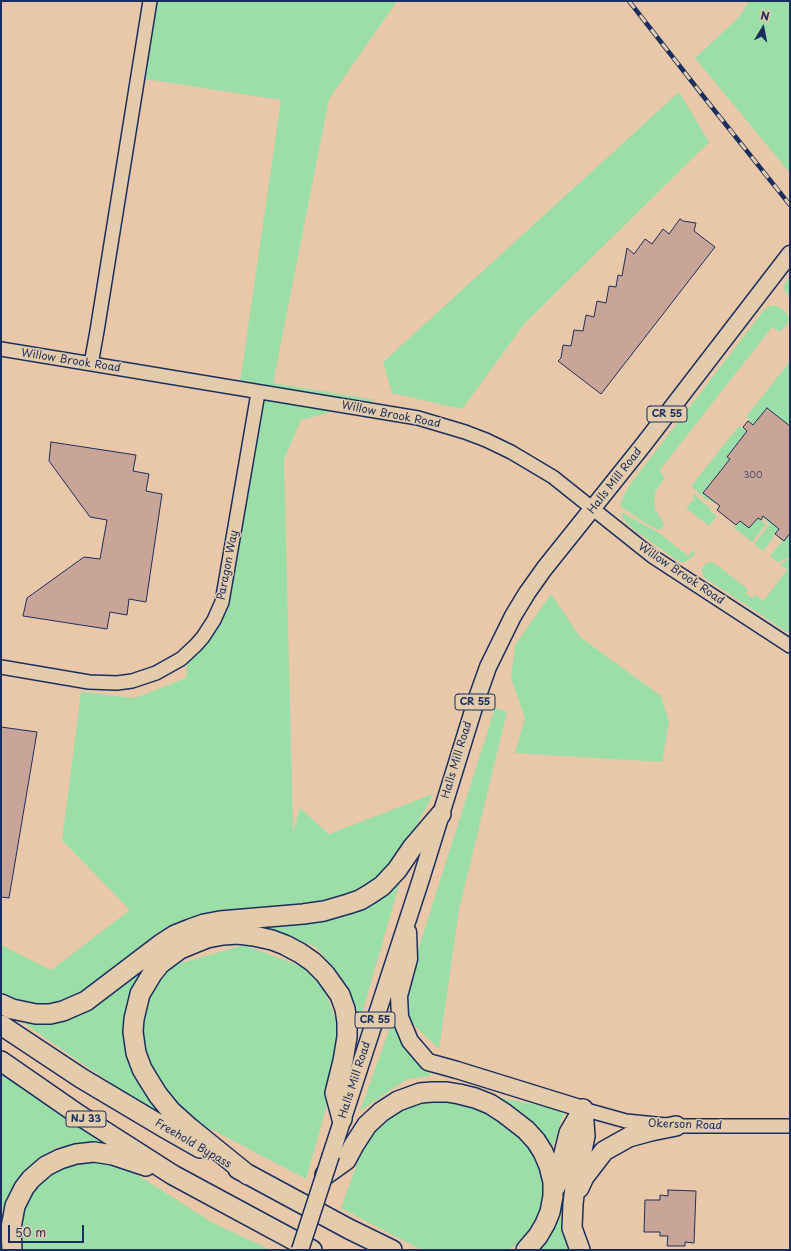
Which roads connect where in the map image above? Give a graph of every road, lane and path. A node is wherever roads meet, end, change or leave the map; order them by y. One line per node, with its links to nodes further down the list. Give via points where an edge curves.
1 (150, 1): 4 (street)
2 (790, 254): 6 (main road, Halls Mill Road / CR 55)
3 (1, 349): 4 (street, Willow Brook Road)
4 (91, 364): 5 (street, Willow Brook Road)
5 (258, 392): 6 (street, Willow Brook Road, via 418,418 465,432 531,463); 8 (street, Paragon Way, via 222,602 214,620 196,645 181,659 156,673 117,683 89,682)
6 (592, 509): 7 (street, Willow Brook Road, via 652,556); 9 (main road, Halls Mill Road / CR 55, via 532,587 506,630 478,694)
7 (790, 646)
8 (1, 668)
9 (441, 814): 10 (main road, Halls Mill Road / CR 55); 11 (highway, via 382,886 360,900 324,911 220,922 190,929 161,944 86,1001 63,1011 36,1014)
10 (408, 920): 14 (main road, via 409,959 400,986 400,1017 410,1041 428,1062); 15 (main road, Halls Mill Road / CR 55)
11 (1, 1004)
12 (1, 1025): 20 (highway, Freehold Bypass, via 88,1082)
13 (1, 1062): 19 (highway, NJ 33)
14 (583, 1109): 16 (street, Okerson Road, via 626,1121); 22 (highway, via 585,1136); 23 (highway, via 569,1133)
15 (342, 1119): 18 (main road, Halls Mill Road); 20 (highway, via 335,1093 343,1061 347,1022 340,995 325,974 300,953 263,937 223,935 207,938 180,949 160,964 140,994 133,1032 136,1053 148,1079 171,1110)
16 (676, 1126): 17 (street, Okerson Road); 22 (highway, via 629,1137 604,1151 584,1177)
17 (790, 1126)
18 (339, 1157): 21 (highway); 23 (highway, via 354,1145 367,1125 398,1101 420,1093 459,1094 490,1104 521,1126 536,1141 550,1166 552,1175 553,1196)
19 (173, 1175): 25 (highway, via 113,1155 94,1152 60,1159 39,1172 19,1197 12,1217); 27 (highway, NJ 33)
20 (248, 1175): 24 (highway, Freehold Bypass)
21 (325, 1175): 26 (main road, bridge)
22 (573, 1204): 31 (highway, via 572,1228)
23 (550, 1212): 30 (highway, via 538,1236)
24 (349, 1229): 28 (highway, Freehold Bypass); 29 (highway)
25 (12, 1250)
26 (300, 1250)
27 (312, 1250)
28 (392, 1250)
29 (405, 1250)
30 (526, 1250)
31 (580, 1250)

